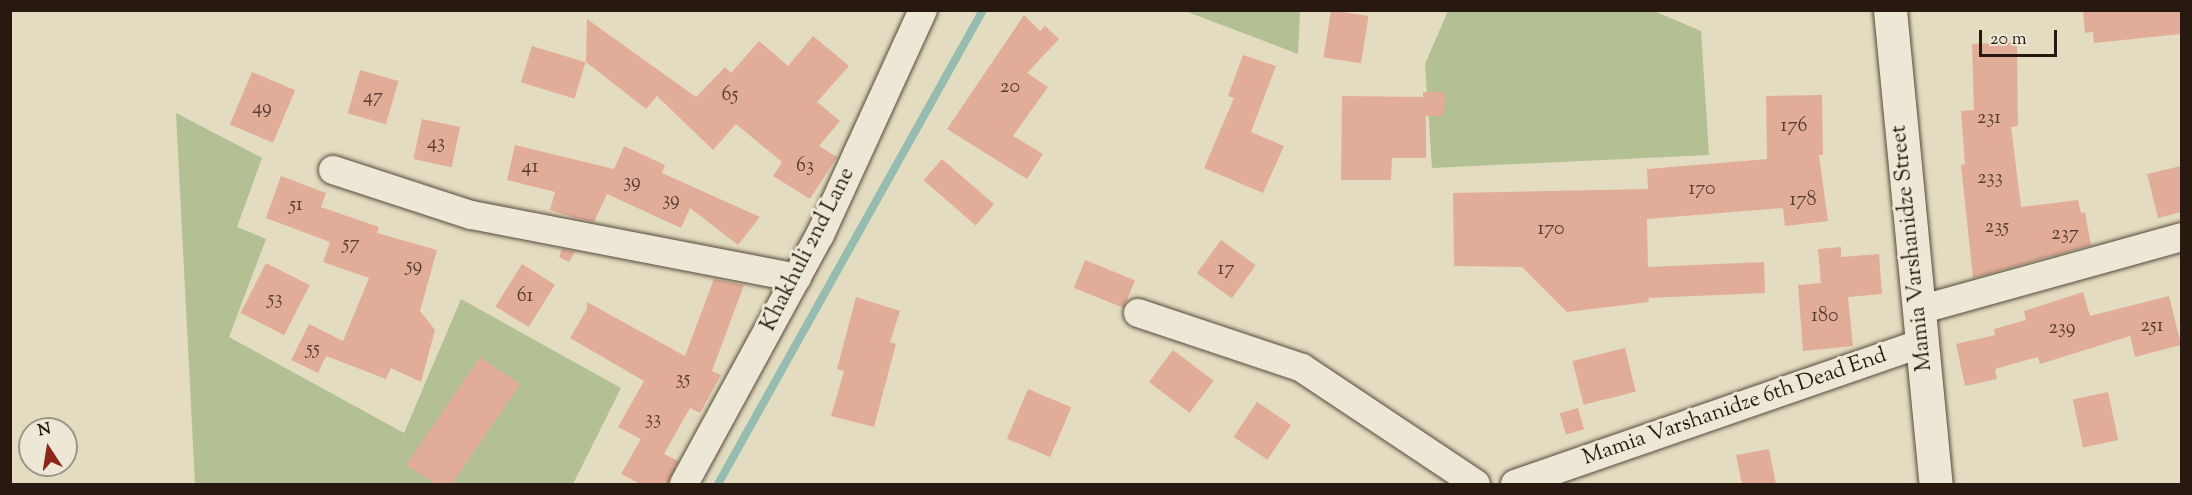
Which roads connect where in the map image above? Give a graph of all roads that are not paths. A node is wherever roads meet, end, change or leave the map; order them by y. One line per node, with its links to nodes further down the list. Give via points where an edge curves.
1 (923, 10): 5 (street, Khakhuli 2nd Lane)
2 (1890, 10): 6 (street, Mamia Varshanidze Street)
3 (333, 170): 5 (street, via 471,215)
4 (2181, 237): 6 (street)
5 (797, 278): 9 (street, Khakhuli 2nd Lane)
6 (1919, 310): 8 (street, Mamia Varshanidze Street)
7 (1138, 314): 10 (street, via 1302,368)
8 (1922, 343): 11 (street, Mamia Varshanidze 6th Dead End); 12 (street, Mamia Varshanidze Street)
9 (684, 484)
10 (1476, 484)
11 (1515, 484)
12 (1936, 484)

